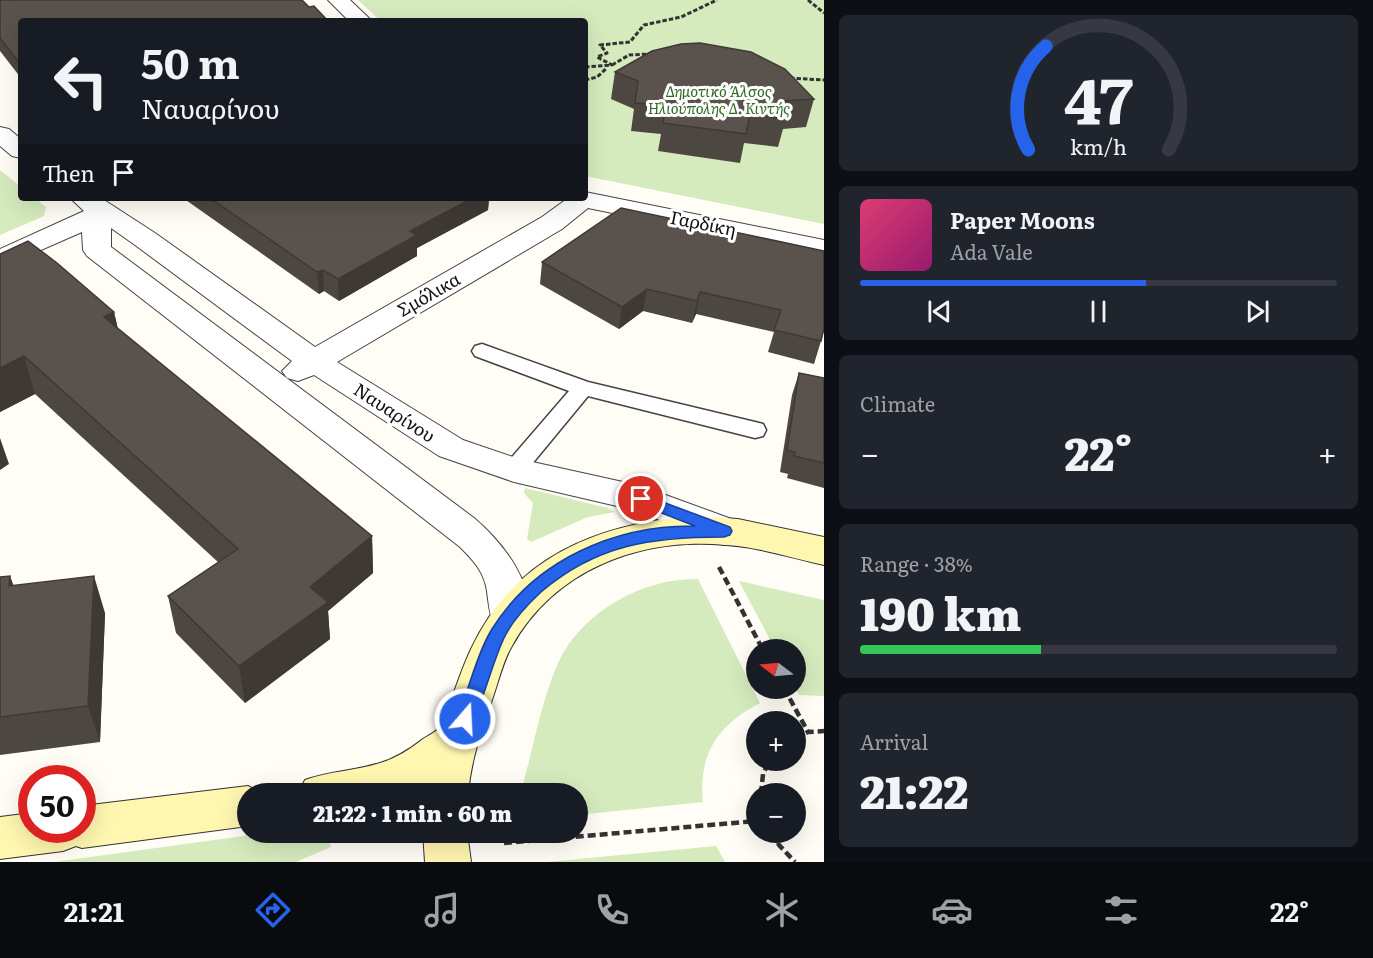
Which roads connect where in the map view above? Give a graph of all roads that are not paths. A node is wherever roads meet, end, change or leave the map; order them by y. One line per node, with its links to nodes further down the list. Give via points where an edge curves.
1 (338, 0): 2 (street)
2 (358, 18)
3 (0, 134): 4 (street)
4 (18, 149)
5 (576, 201): 11 (street, Σμόλικα, via 552,223)
6 (588, 201): 8 (street, Γαρδίκη)
7 (93, 205): 9 (street); 11 (street, Ναυαρίνου); 12 (street, via 97,250)
8 (824, 248)
9 (0, 260)
10 (482, 351): 13 (lane)
11 (315, 362): 12 (street, Σμόλικα); 15 (street, Ναυαρίνου, via 434,439 471,457)
12 (274, 385): 18 (street, via 489,554 504,582)
13 (583, 388): 14 (lane); 15 (lane)
14 (755, 430)
15 (514, 470): 16 (street, Ναυαρίνου, via 641,499)
16 (722, 549): 17 (main road); 18 (main road, via 701,530 632,538 572,561 546,579)
17 (824, 551)
18 (509, 616): 19 (main road, via 488,653)
19 (459, 737): 20 (main road, via 417,768); 21 (main road)
20 (381, 783)
21 (448, 783)
22 (237, 807): 23 (main road)
23 (96, 825)
24 (18, 836): 25 (main road)
25 (0, 838)
26 (446, 843): 27 (main road)
27 (448, 862)

